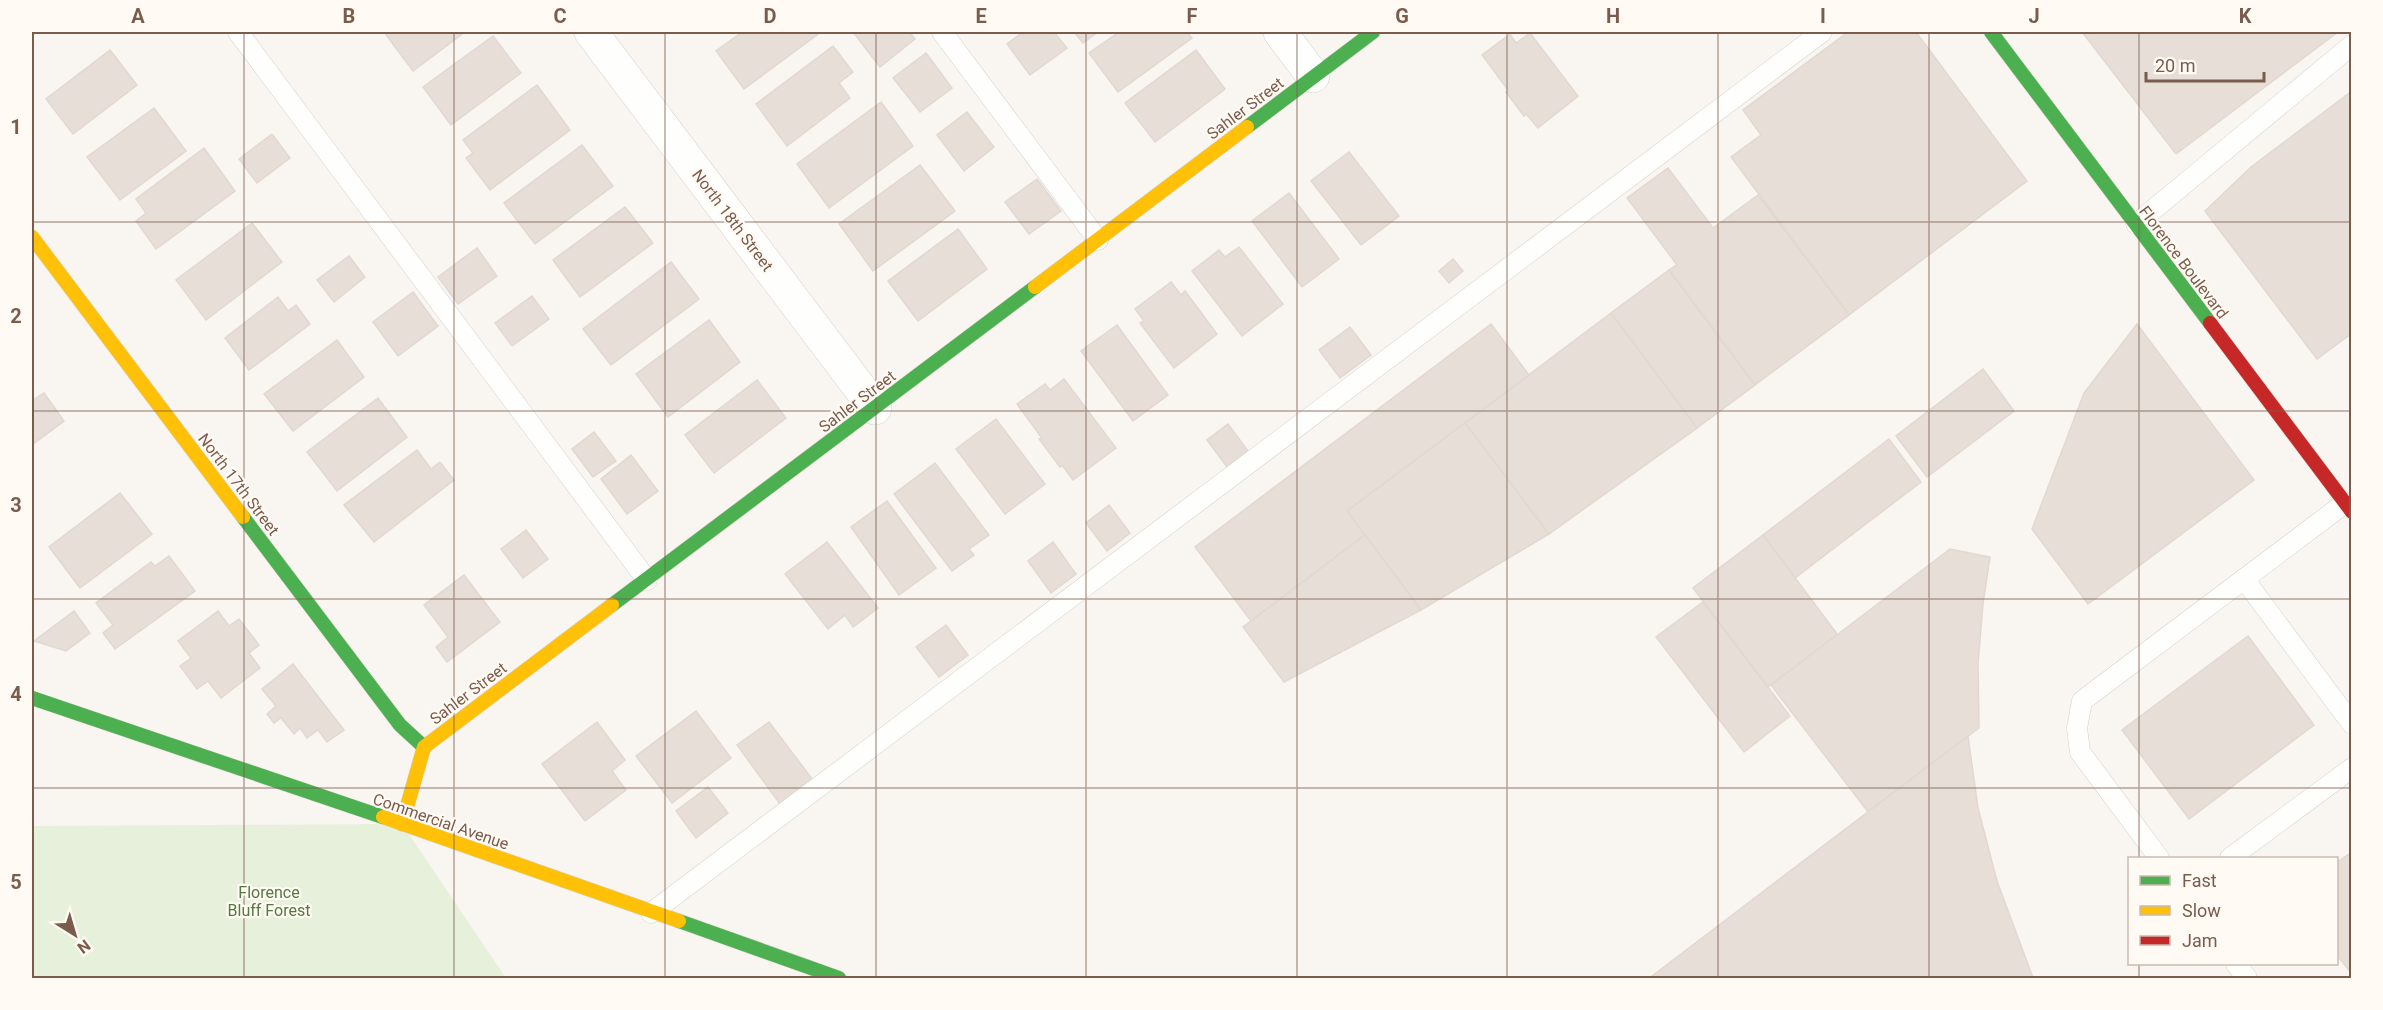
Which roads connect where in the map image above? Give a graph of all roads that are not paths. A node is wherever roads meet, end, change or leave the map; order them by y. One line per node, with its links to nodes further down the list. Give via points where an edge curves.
1 (238, 32): 16 (lane)
2 (591, 32): 13 (street, North 18th Street)
3 (942, 32): 12 (lane)
4 (1280, 32): 9 (street)
5 (1373, 32): 9 (street, Sahler Street)
6 (1822, 32): 24 (lane)
7 (1991, 32): 10 (street, Florence Boulevard)
8 (2352, 45): 10 (lane)
9 (1313, 76): 12 (street, Sahler Street)
10 (2136, 224): 14 (street, Florence Boulevard)
11 (32, 237): 19 (street, North 17th Street, via 400,725)
12 (1098, 240): 13 (street, Sahler Street)
13 (875, 408): 16 (street, Sahler Street)
14 (2348, 507): 15 (lane)
15 (2244, 579): 18 (lane); 22 (lane, via 2082,701 2077,728 2080,752)
16 (647, 580): 19 (street, Sahler Street)
17 (32, 698): 21 (street, Commercial Avenue)
18 (2352, 724)
19 (424, 747): 21 (street, Sahler Street)
20 (2352, 768): 23 (lane)
21 (402, 824): 24 (street, Commercial Avenue)
22 (2158, 857)
23 (2231, 857)
24 (651, 913): 26 (street, Commercial Avenue)
25 (2237, 965): 27 (lane)
26 (839, 978)
27 (2247, 978)

